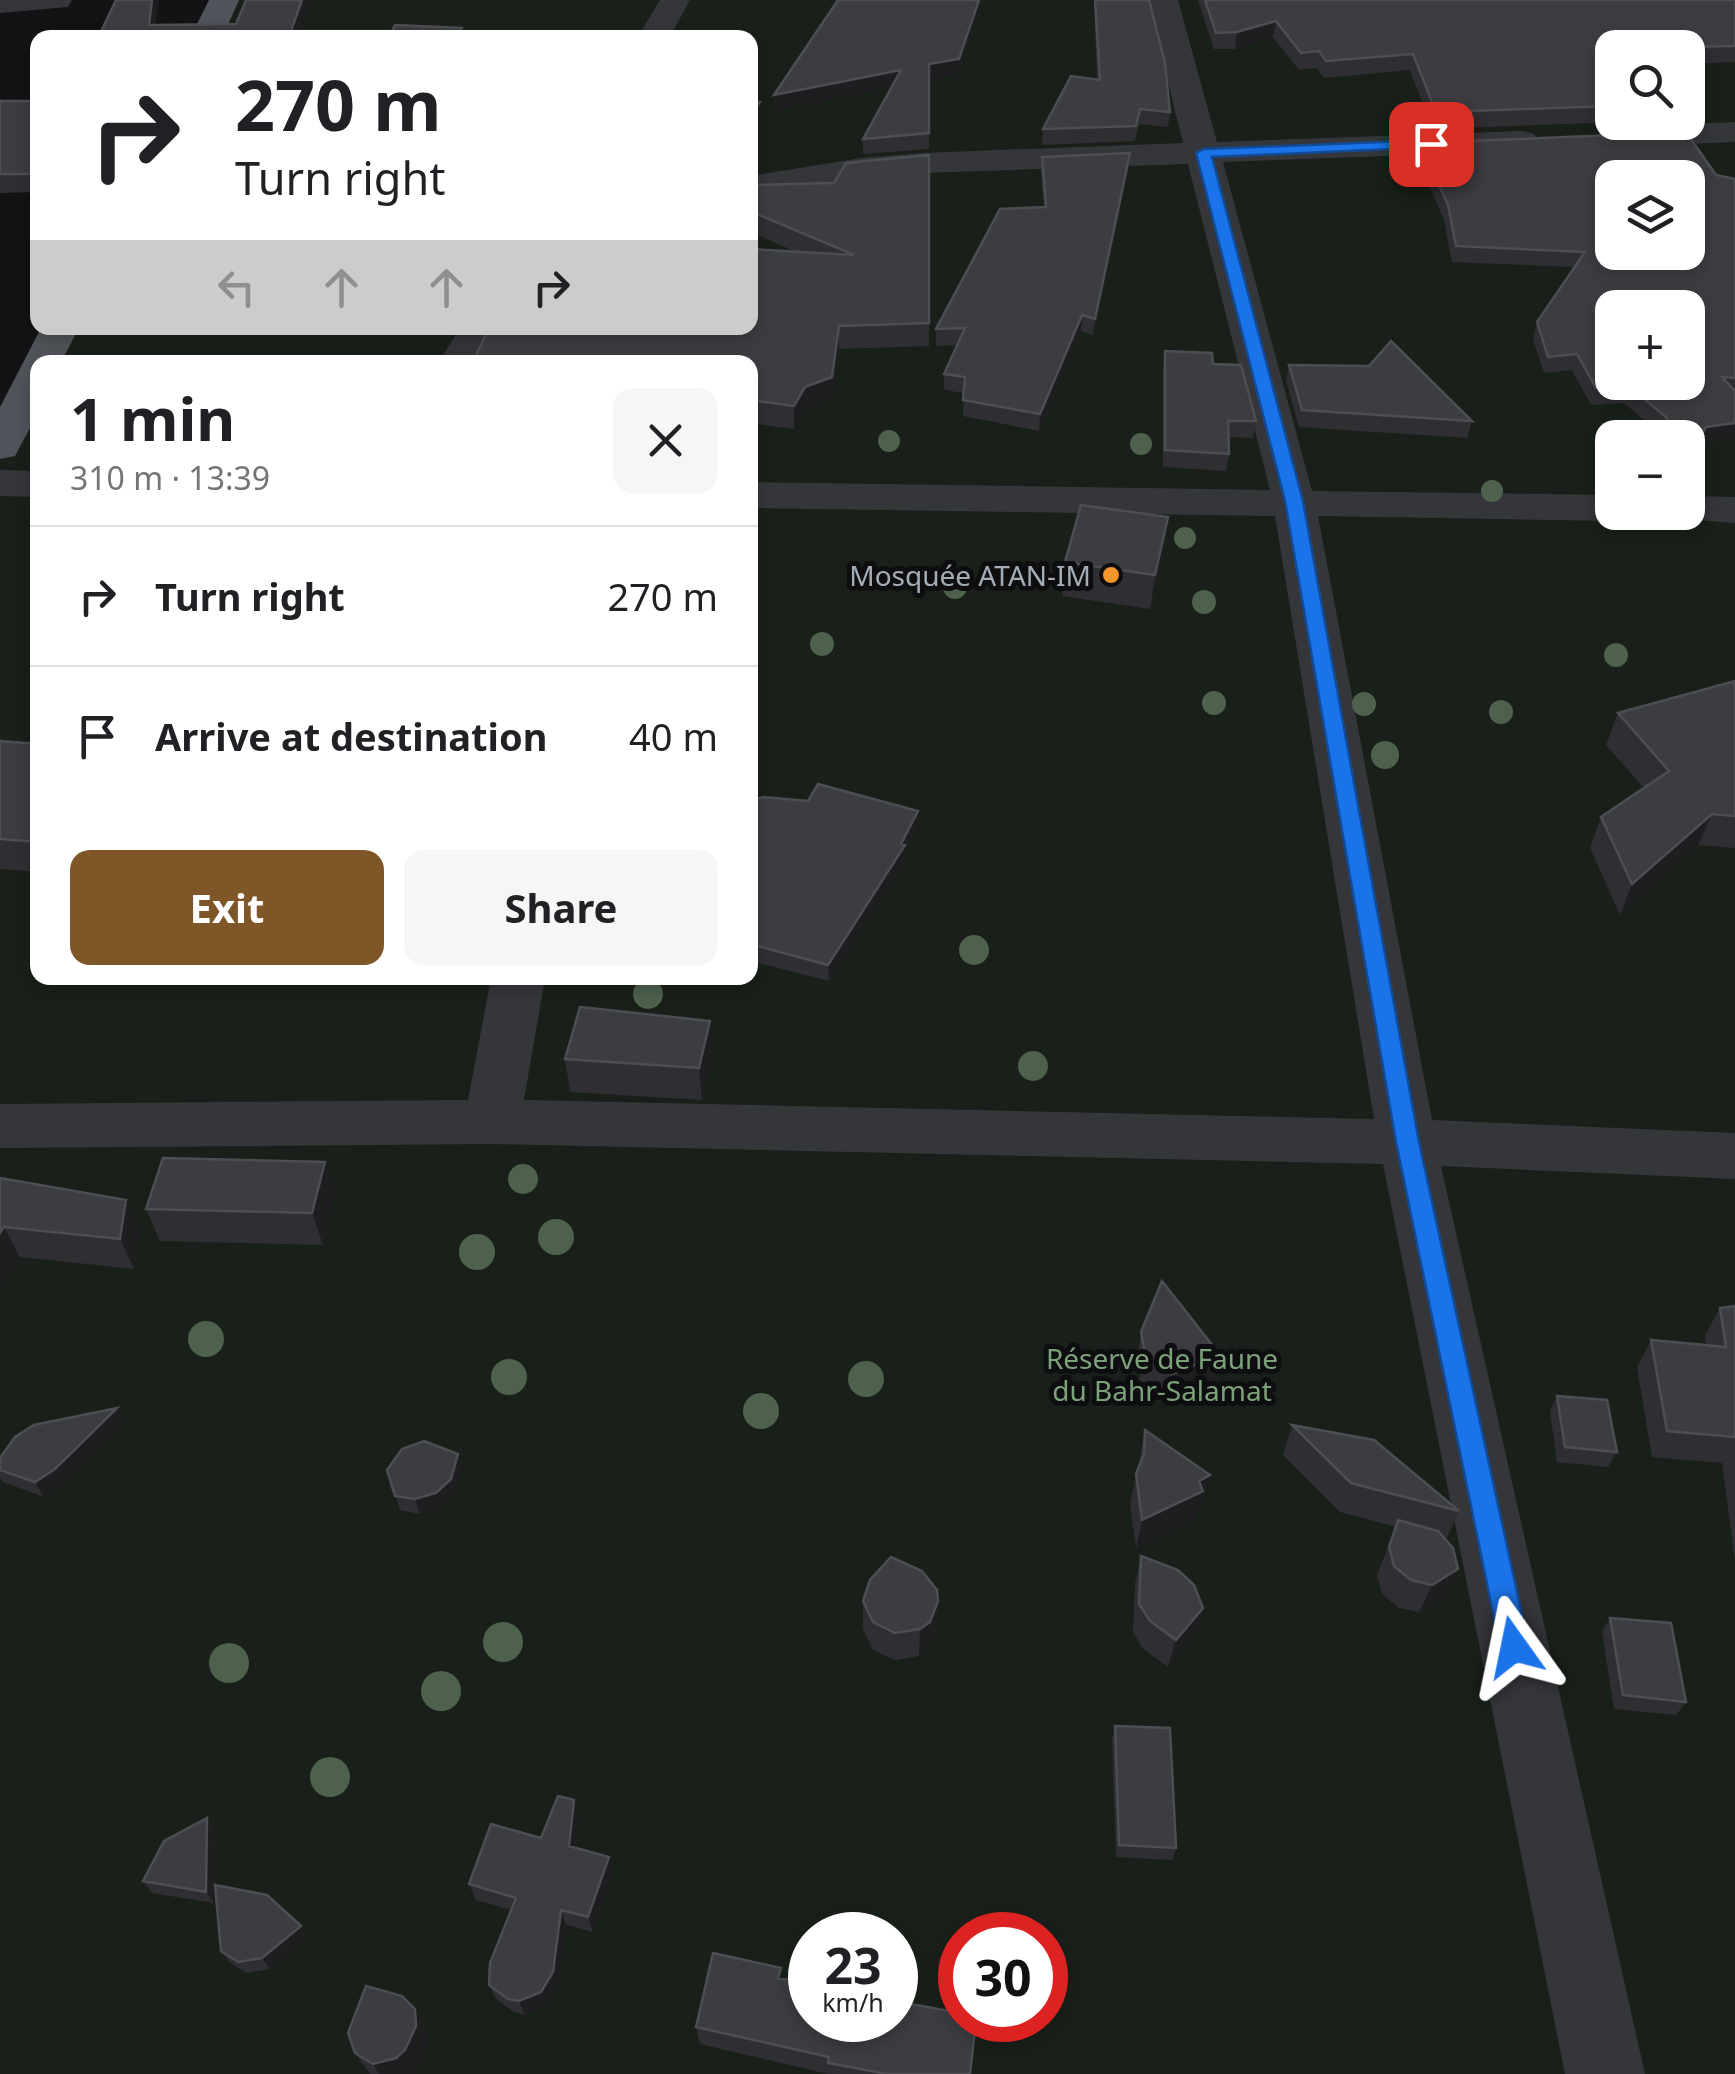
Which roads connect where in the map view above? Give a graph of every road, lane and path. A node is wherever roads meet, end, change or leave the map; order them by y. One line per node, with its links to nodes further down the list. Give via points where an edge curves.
1 (57, 0): 5 (street)
2 (224, 0): 6 (main road)
3 (675, 0): 7 (street)
4 (1163, 0): 9 (street)
5 (0, 4)
6 (210, 30)
7 (658, 30)
8 (1735, 132): 9 (street)
9 (1204, 153): 10 (street, via 922,163); 16 (street)
10 (758, 186)
11 (30, 388): 12 (main road)
12 (0, 447)
13 (0, 483): 14 (street)
14 (30, 484)
15 (758, 495): 16 (street)
16 (1294, 501): 17 (street); 23 (street)
17 (1595, 508)
18 (1705, 509): 19 (street)
19 (1735, 510)
20 (517, 985): 21 (street)
21 (492, 1122): 22 (street); 23 (street)
22 (0, 1126)
23 (1408, 1142): 24 (street); 25 (street)
24 (1735, 1156)
25 (1605, 2074)

